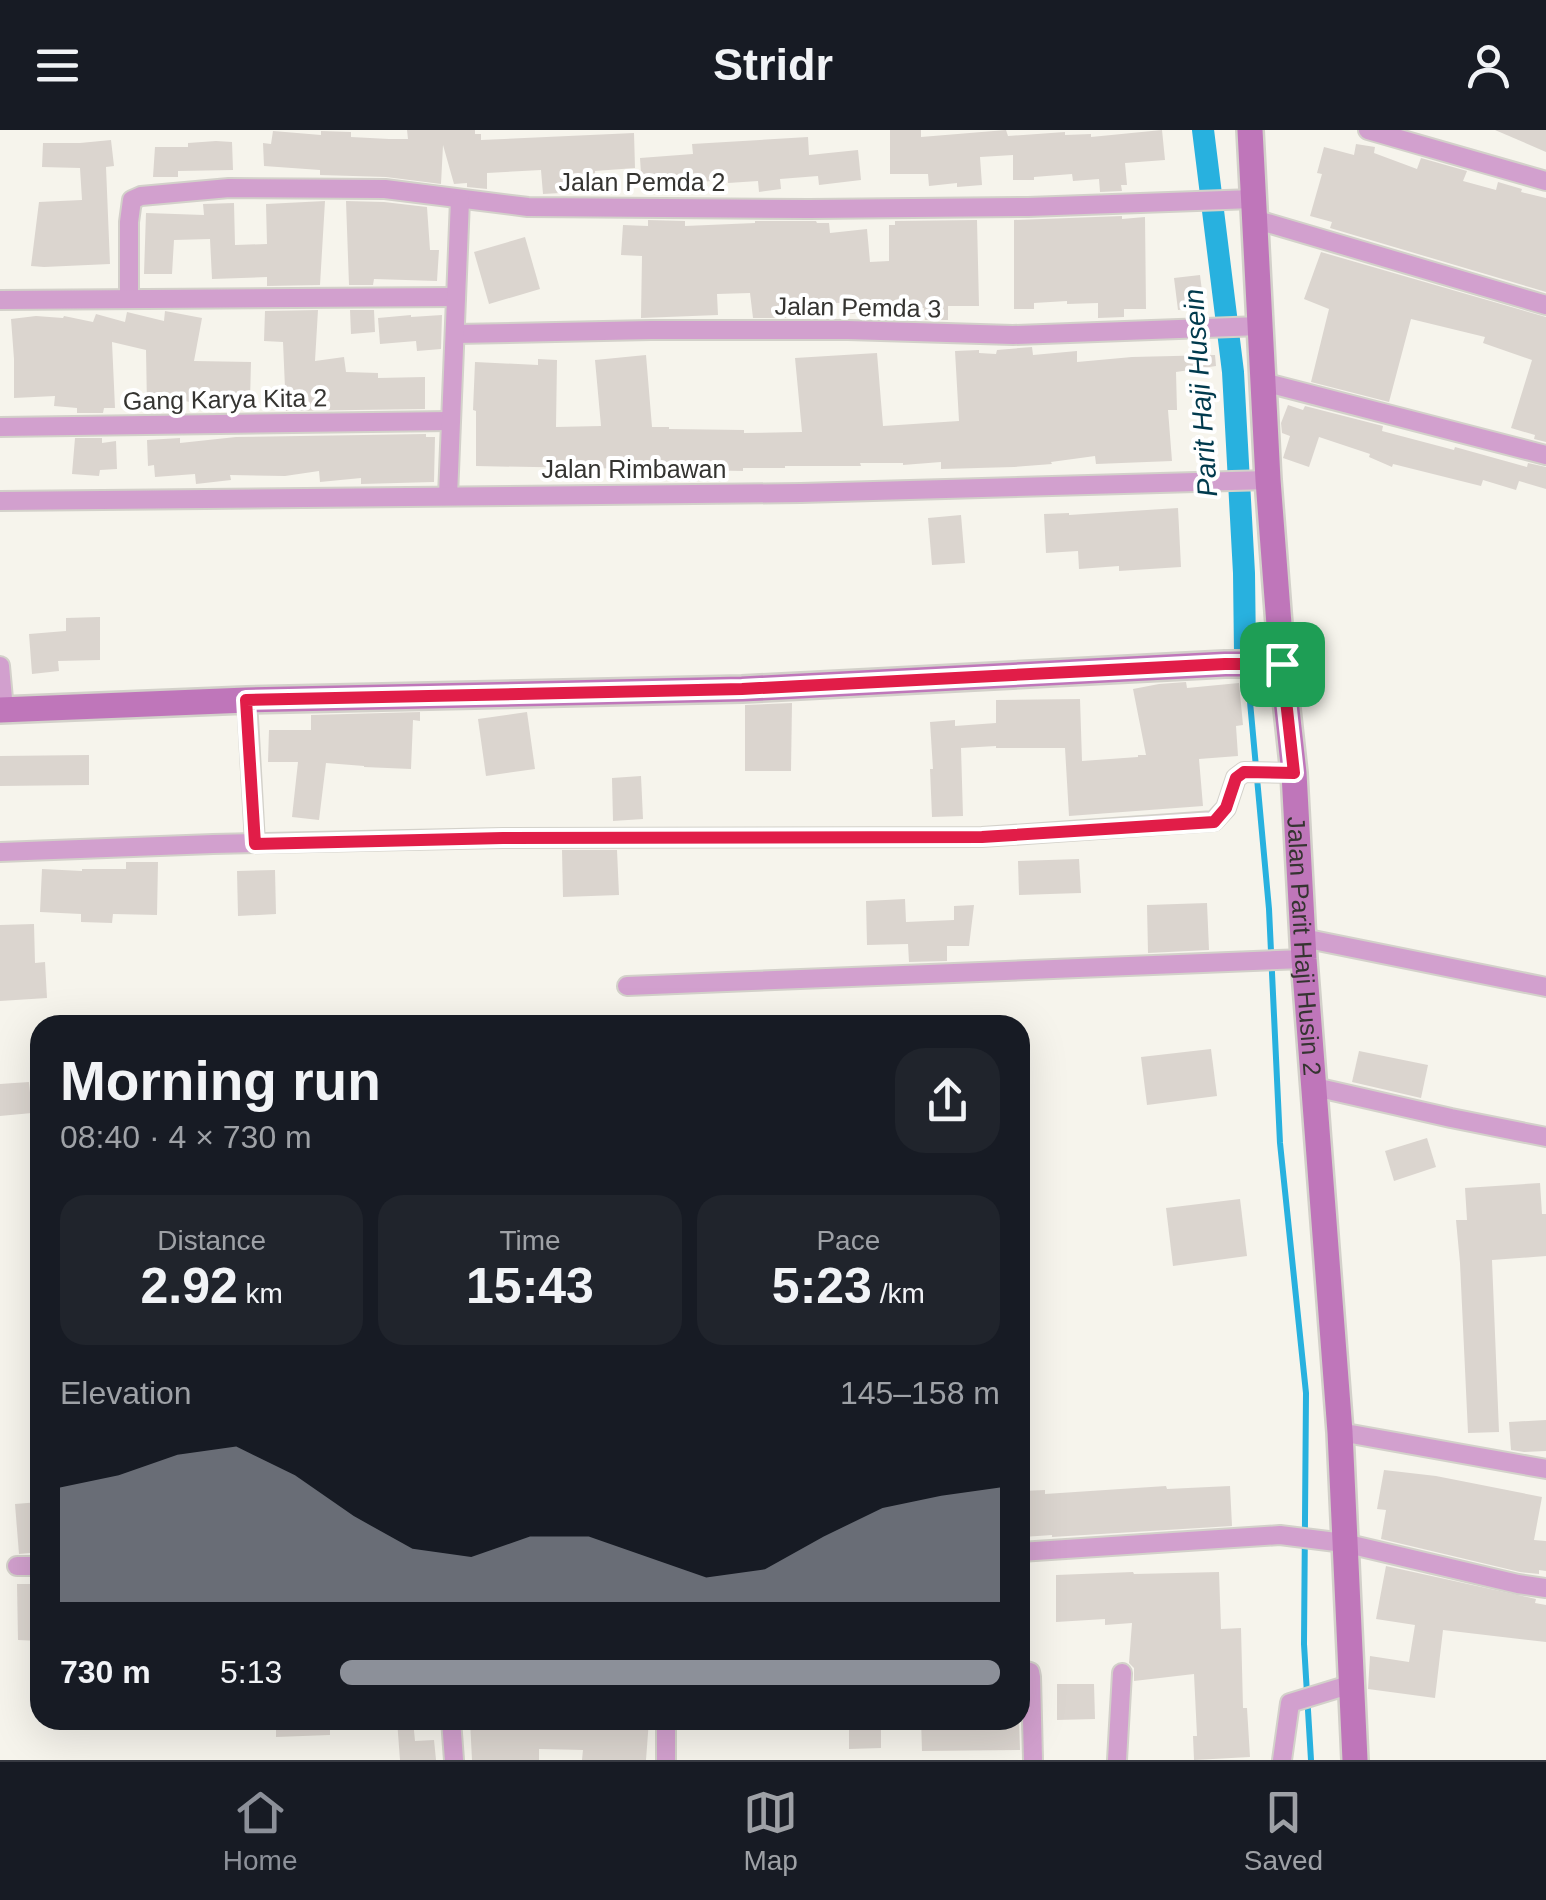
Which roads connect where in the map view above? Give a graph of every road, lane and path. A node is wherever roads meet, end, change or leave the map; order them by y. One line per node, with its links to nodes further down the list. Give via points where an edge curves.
1 (1250, 130): 5 (street, Jalan Parit Haji Husin 2)
2 (1368, 130): 3 (street)
3 (1546, 181)
4 (460, 200): 5 (street, Jalan Pemda 2, via 772,208 1220,200); 6 (street); 7 (street, Jalan Pemda 2, via 385,190 229,188 141,196 132,200 129,222)
5 (1254, 209): 9 (street, Jalan Pemda 2); 10 (street, Jalan Parit Haji Husin 2)
6 (456, 297): 7 (street); 11 (street)
7 (129, 299): 8 (street)
8 (0, 300)
9 (1546, 306)
10 (1260, 326): 11 (street, Jalan Pemda 3, via 1013,335); 12 (street, Jalan Parit Haji Husin 2)
11 (456, 334): 13 (street)
12 (1263, 382): 15 (street); 16 (street, Jalan Parit Haji Husin 2)
13 (450, 421): 14 (street, Gang Karya Kita 2); 17 (street)
14 (0, 428)
15 (1546, 454)
16 (1268, 480): 17 (street, Jalan Rimbawan); 19 (street, Jalan Parit Haji Husin 2)
17 (448, 496): 18 (street, Jalan Rimbawan)
18 (0, 501)
19 (1272, 664): 21 (street, via 742,689); 23 (street, Jalan Parit Haji Husin 2)
20 (0, 666): 22 (street)
21 (246, 700): 22 (street); 24 (street)
22 (2, 710)
23 (1287, 772): 24 (street, via 1244,772 1214,822 982,837); 26 (street, Jalan Parit Haji Husin 2)
24 (255, 844): 25 (street)
25 (0, 852)
26 (1297, 953): 27 (street, via 1253,962); 28 (street); 29 (street, Jalan Parit Haji Husin 2)
27 (627, 986)
28 (1546, 987)
29 (1314, 1087): 30 (street); 31 (street, Jalan Parit Haji Husin 2)
30 (1546, 1136)
31 (1340, 1432): 32 (street); 33 (street, Jalan Parit Haji Husin 2)
32 (1546, 1469)
33 (1344, 1542): 34 (street, via 1280,1535); 37 (street); 40 (street, Jalan Parit Haji Husin 2)
34 (1030, 1551)
35 (16, 1566): 36 (street)
36 (30, 1566)
37 (1546, 1588)
38 (1030, 1672): 45 (street)
39 (1122, 1673): 46 (street)
40 (1352, 1684): 47 (street, via 1290,1702); 48 (street, Jalan Parit Haji Husin 2)
41 (452, 1730): 43 (street)
42 (666, 1730): 44 (street)
43 (454, 1760)
44 (666, 1760)
45 (1033, 1760)
46 (1117, 1760)
47 (1282, 1760)
48 (1355, 1760)

